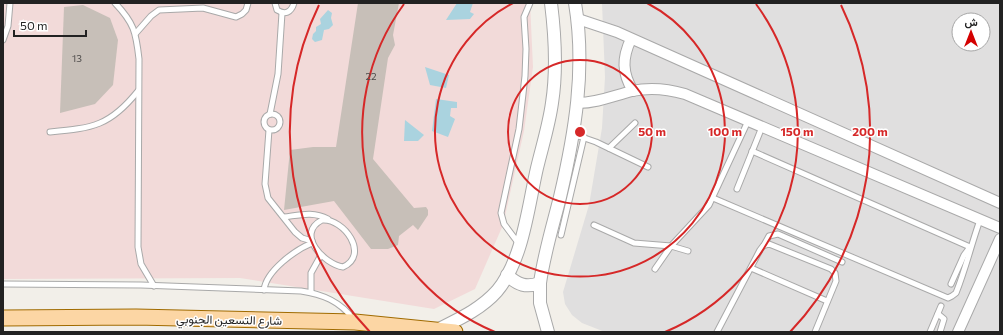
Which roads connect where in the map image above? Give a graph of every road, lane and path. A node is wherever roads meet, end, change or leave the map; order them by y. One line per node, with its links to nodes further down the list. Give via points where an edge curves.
1 (10, 3): 13 (lane, via 8,26)
2 (115, 3): 11 (lane)
3 (248, 3): 11 (lane, via 246,10 236,17 203,8 159,10)
4 (275, 3): 9 (lane, via 277,10)
5 (294, 3): 9 (lane, via 288,13)
6 (530, 3): 38 (lane, via 524,17 525,76 519,129 501,213 504,224)
7 (551, 3): 38 (street, via 554,48 552,103)
8 (575, 3): 10 (street)
9 (282, 13): 17 (lane, via 278,74)
10 (578, 20): 12 (street, via 604,27); 16 (street)
11 (136, 33): 14 (lane, via 140,59)
12 (631, 39): 15 (street, via 625,55 624,71); 29 (street)
13 (3, 40)
14 (138, 91): 22 (lane, via 120,112 108,120 82,129); 51 (lane, via 138,247 141,264)
15 (633, 91): 16 (street, via 601,101); 18 (street, via 674,91)
16 (578, 103): 23 (street)
17 (270, 114): 21 (lane, via 264,119); 21 (lane, via 278,116 280,124 277,128)
18 (748, 121): 20 (street); 28 (lane)
19 (635, 123): 24 (lane)
20 (762, 127): 25 (lane); 32 (street)
21 (269, 130): 30 (lane, via 266,148 266,191 272,204)
22 (50, 132)
23 (578, 136): 24 (lane); 35 (lane); 48 (street)
24 (609, 148): 26 (lane)
25 (752, 151): 27 (lane); 41 (lane)
26 (648, 167)
27 (737, 189)
28 (713, 198): 39 (lane, via 704,212); 41 (lane, via 945,297 956,293 968,264)
29 (1000, 203)
30 (284, 217): 31 (lane, via 314,214); 37 (lane, via 295,232)
31 (328, 220): 37 (lane, via 322,220 313,227); 43 (lane, via 346,232 353,244 354,259 343,267 330,263)
32 (980, 220): 34 (street); 41 (lane)
33 (594, 225): 39 (lane, via 634,243)
34 (1000, 228)
35 (561, 235)
36 (1000, 239): 66 (street)
37 (312, 242): 43 (lane); 52 (lane, via 270,273)
38 (520, 245): 47 (street)
39 (671, 246): 42 (lane); 46 (lane)
40 (763, 246): 44 (lane, via 769,236 778,234); 45 (lane); 54 (lane, via 772,244 834,271 837,278)
41 (970, 247): 50 (lane)
42 (688, 251)
43 (321, 255): 53 (lane, via 311,273)
44 (842, 262)
45 (750, 268): 54 (lane); 62 (lane)
46 (655, 269)
47 (508, 275): 48 (street, via 522,286); 59 (street, via 497,291 483,304)
48 (540, 283): 61 (street, via 540,303)
49 (3, 284): 51 (lane)
50 (951, 284)
51 (154, 286): 52 (lane)
52 (264, 290): 53 (lane)
53 (311, 292): 58 (lane, via 339,304)
54 (827, 301): 63 (lane)
55 (941, 306): 56 (lane)
56 (938, 314): 64 (lane); 65 (lane, via 944,319)
57 (3, 318): 58 (main road, شارع التسعين الجنوبي, via 136,317)
58 (355, 322): 59 (main road, شارع التسعين الجنوبي)
59 (439, 329): 60 (main road, شارع التسعين الجنوبي)
60 (455, 332)
61 (548, 332)
62 (717, 332)
63 (815, 332)
64 (930, 332)
65 (940, 332)
66 (958, 332)

